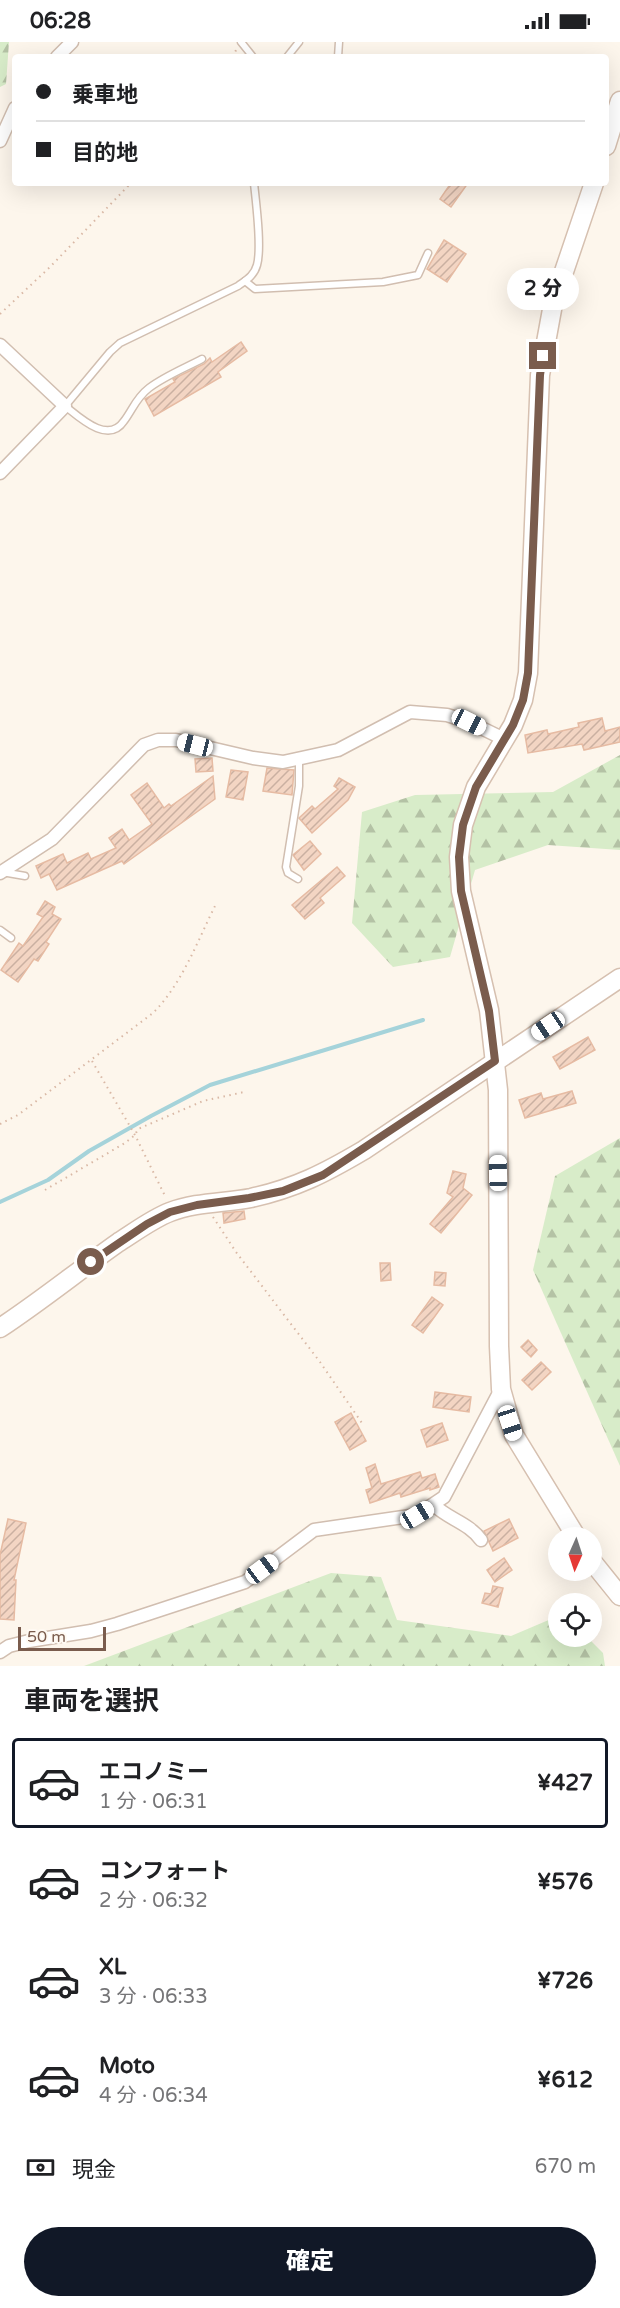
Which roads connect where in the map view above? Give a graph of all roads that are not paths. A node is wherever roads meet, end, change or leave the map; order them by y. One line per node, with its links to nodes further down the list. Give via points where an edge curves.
1 (72, 42): 4 (street)
2 (241, 42): 5 (lane)
3 (299, 42): 6 (lane)
4 (60, 54)
5 (251, 54)
6 (289, 54)
7 (620, 101): 9 (street)
8 (12, 115): 10 (street)
9 (609, 136)
10 (0, 141)
11 (254, 186): 14 (lane, via 257,265)
12 (593, 186): 19 (street, via 546,336 540,375 528,673 523,700)
13 (428, 253): 14 (lane, via 418,275 383,282 255,289)
14 (245, 281): 17 (lane, via 120,343)
15 (0, 345): 17 (street)
16 (202, 359): 17 (lane, via 149,387 134,401 123,423 113,430 91,426)
17 (65, 406): 18 (street)
18 (0, 473)
19 (504, 739): 20 (street, via 447,715 410,712 338,750); 27 (street, via 476,787 463,825 459,857 461,891 489,1011)
20 (299, 760): 21 (street, via 253,758 176,740 144,745 52,839); 23 (lane, via 299,786 286,867)
21 (0, 874): 22 (lane)
22 (25, 876)
23 (298, 879)
24 (0, 930): 25 (lane)
25 (11, 938)
26 (620, 978): 27 (street)
27 (495, 1061): 28 (street, via 323,1175 283,1191 170,1212 147,1224); 29 (street)
28 (0, 1328)
29 (501, 1389): 30 (street, via 444,1497); 31 (street, via 514,1436)
30 (434, 1505): 32 (street); 35 (street, via 417,1515 314,1530 245,1582 117,1624 29,1641)
31 (570, 1527)
32 (481, 1540)
33 (602, 1574): 34 (street)
34 (620, 1596)
35 (0, 1652)

